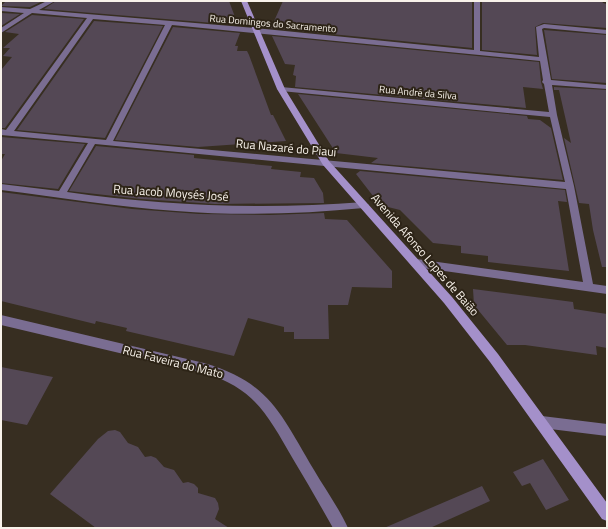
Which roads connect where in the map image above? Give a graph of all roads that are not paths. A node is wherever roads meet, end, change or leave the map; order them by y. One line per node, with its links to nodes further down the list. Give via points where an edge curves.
1 (52, 1): 5 (street)
2 (244, 1): 8 (street, Avenida Afonso Lopes de Baião)
3 (477, 1): 11 (street)
4 (1, 9): 5 (street, Rua Domingos do Sacramento)
5 (28, 13): 6 (street, Rua Domingos do Sacramento); 9 (street)
6 (90, 18): 7 (street, Rua Domingos do Sacramento); 17 (street)
7 (169, 24): 8 (street, Rua Domingos do Sacramento); 19 (street)
8 (255, 30): 11 (street, Rua Domingos do Sacramento); 15 (street, Avenida Afonso Lopes de Baião)
9 (1, 31)
10 (607, 32): 12 (street, via 544,26 538,28)
11 (477, 52): 12 (street, Rua Domingos do Sacramento)
12 (543, 59): 13 (street)
13 (546, 82): 14 (street); 16 (street)
14 (607, 88)
15 (281, 89): 16 (street, Rua André da Silva); 20 (street, Avenida Afonso Lopes de Baião)
16 (553, 115): 21 (street)
17 (4, 133): 18 (street, Rua Nazaré do Piauí)
18 (93, 141): 19 (street, Rua Nazaré do Piauí); 23 (street)
19 (108, 143): 20 (street, Rua Nazaré do Piauí)
20 (326, 163): 21 (street, Rua Nazaré do Piauí); 24 (street, Avenida Afonso Lopes de Baião)
21 (570, 186): 26 (street)
22 (1, 187): 23 (street, Rua Jacob Moysés José)
23 (61, 195): 24 (street, Rua Jacob Moysés José, via 203,210 300,209)
24 (364, 205): 25 (street, Avenida Afonso Lopes de Baião)
25 (416, 263): 26 (street); 29 (street, Avenida Afonso Lopes de Baião, via 494,358)
26 (589, 288): 27 (street)
27 (607, 290)
28 (1, 320): 32 (street, Rua Faveira do Mato, via 204,368 248,386 274,414)
29 (542, 422): 30 (street); 31 (street, Avenida Afonso Lopes de Baião)
30 (607, 430)
31 (607, 514)
32 (341, 528)

